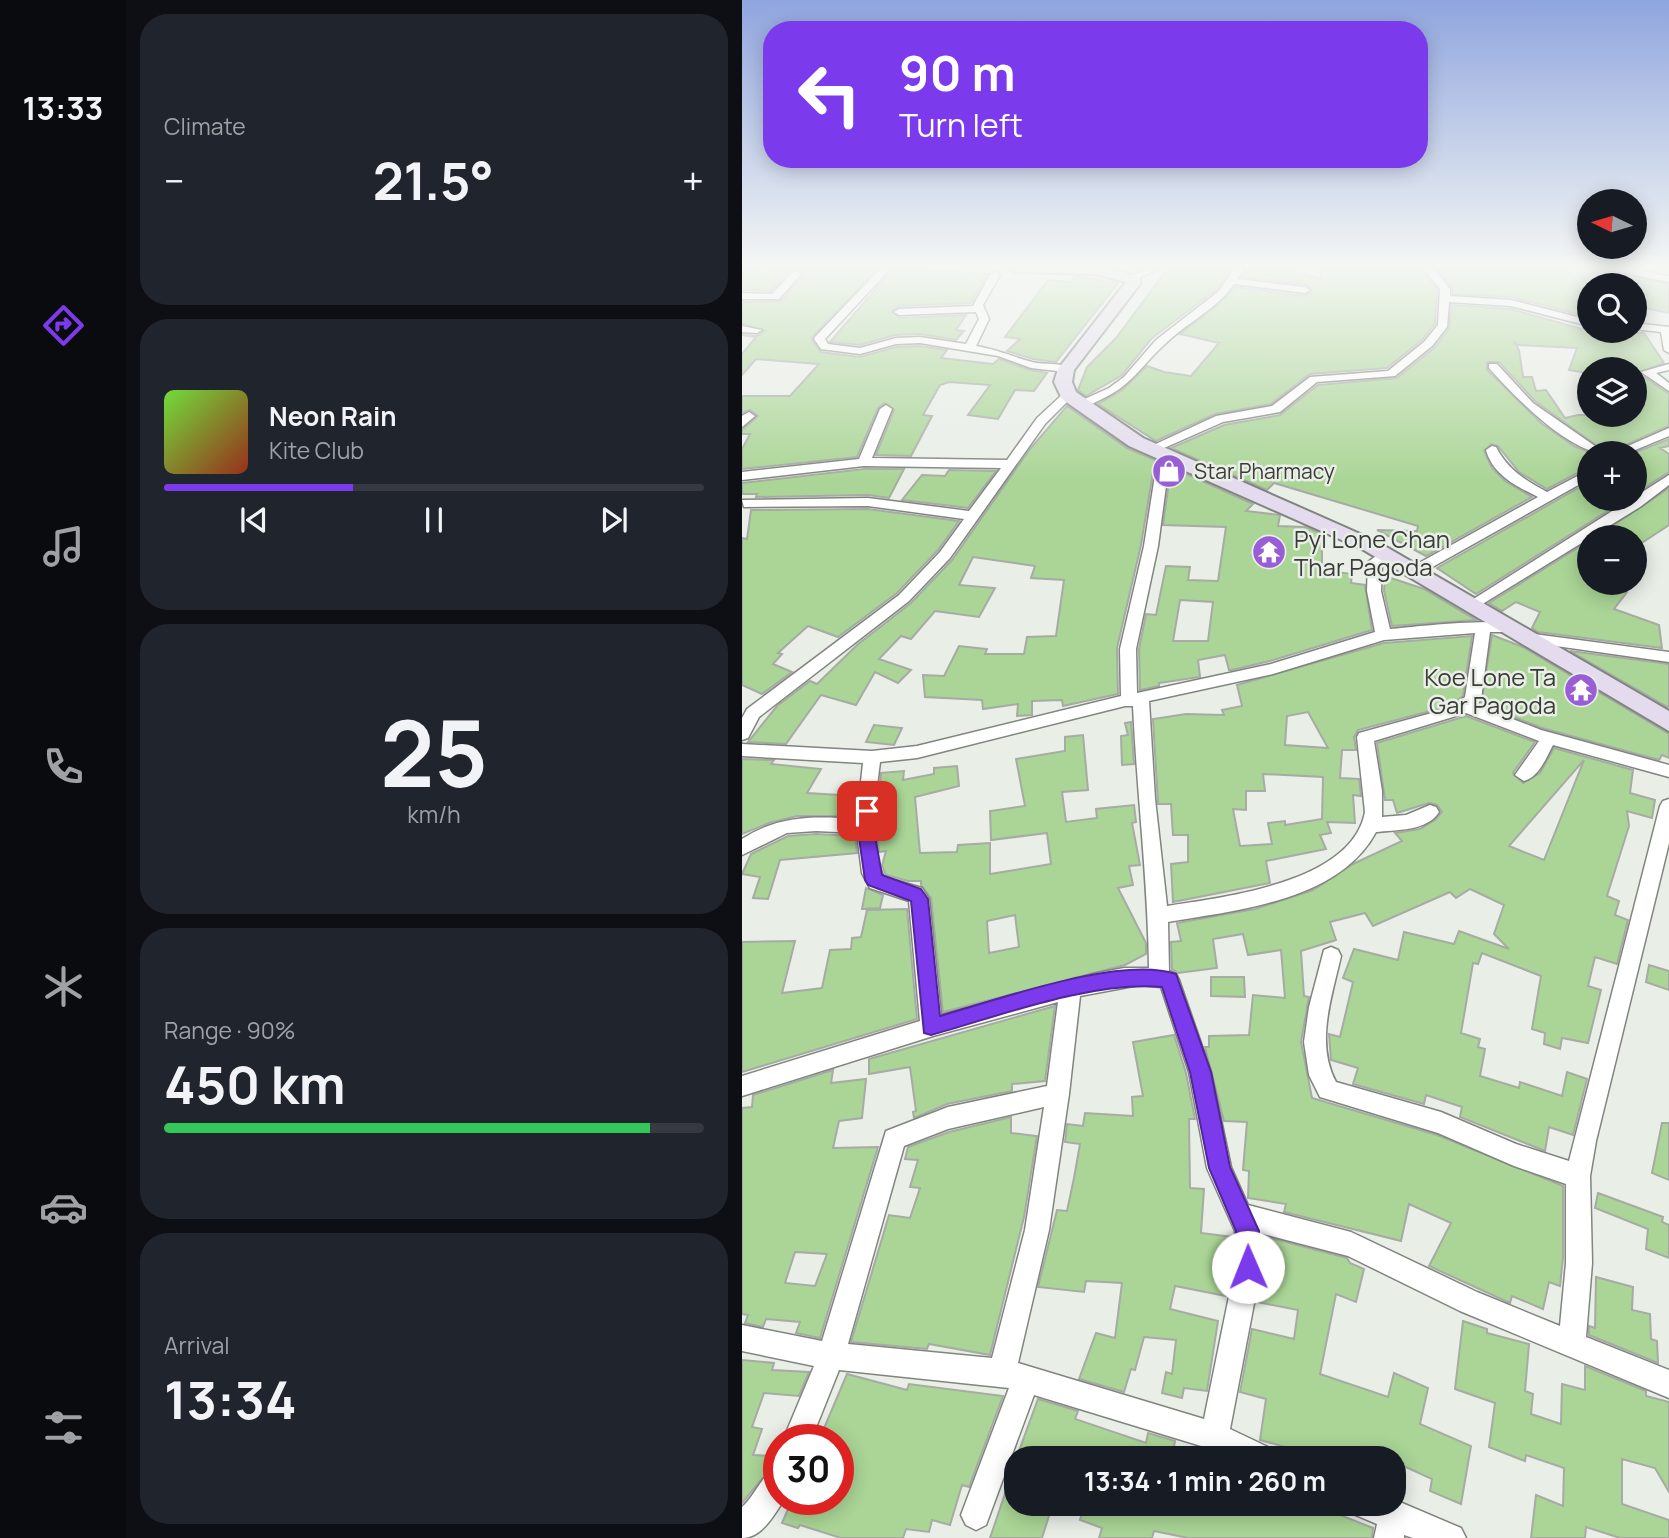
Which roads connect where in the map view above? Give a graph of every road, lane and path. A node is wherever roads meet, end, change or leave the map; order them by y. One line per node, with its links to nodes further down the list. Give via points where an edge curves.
1 (820, 340): 2 (street, via 825,347 860,351)
2 (906, 340)
3 (914, 340): 8 (street)
4 (974, 340): 8 (street)
5 (1090, 340): 11 (street)
6 (1163, 340): 13 (street, via 1128,379)
7 (1430, 340): 19 (street, via 1391,374 1314,379 1276,409 1220,419)
8 (970, 348): 11 (street, via 1031,365)
9 (1493, 366): 16 (street, via 1529,405)
10 (1669, 367): 12 (street, via 1647,372)
11 (1066, 369): 13 (street, via 1063,382)
12 (1669, 388)
13 (1075, 399): 19 (street); 21 (street, via 1041,421)
14 (886, 409): 20 (street)
15 (1669, 432): 17 (street)
16 (1582, 441)
17 (1647, 441)
18 (1492, 450): 25 (street, via 1503,469)
19 (1157, 453): 28 (street, via 1316,519); 35 (street, via 1151,546 1128,649)
20 (864, 462): 21 (street); 22 (street)
21 (1011, 464): 27 (street)
22 (742, 476)
23 (1669, 479): 30 (street)
24 (1577, 481): 25 (street)
25 (1549, 498): 29 (street)
26 (743, 505): 27 (street, via 868,502)
27 (974, 516): 37 (street, via 904,598 848,644)
28 (1384, 554): 29 (street); 33 (street, via 1375,562 1373,577)
29 (1415, 571): 30 (street)
30 (1471, 605): 32 (street)
31 (1483, 627): 32 (street); 33 (street); 36 (street, via 1476,690)
32 (1519, 633): 34 (street); 38 (street)
33 (1383, 635): 35 (street, via 1273,669)
34 (1669, 657)
35 (1135, 700): 42 (street, via 938,748); 50 (street)
36 (1464, 706): 40 (street); 47 (street, via 1365,737 1374,807)
37 (747, 708): 39 (street)
38 (1669, 722)
39 (742, 734)
40 (1549, 737): 43 (street); 44 (street)
41 (742, 750): 42 (street)
42 (872, 757): 48 (street)
43 (1669, 771)
44 (1524, 775)
45 (1669, 806): 57 (street)
46 (1430, 812): 47 (street, via 1409,822)
47 (1371, 825): 50 (street, via 1352,852 1314,878 1288,889)
48 (866, 827): 49 (street, via 785,824 763,832); 54 (street, via 874,880 919,899)
49 (742, 848)
50 (1158, 916): 52 (street)
51 (1331, 956): 57 (street, via 1314,1040 1328,1090 1441,1123 1514,1155)
52 (1159, 977): 53 (street, via 1134,976); 58 (street, via 1171,982 1190,1035 1219,1168)
53 (1070, 990): 54 (street); 56 (street)
54 (931, 1027): 55 (street)
55 (742, 1086)
56 (1058, 1094): 61 (street, via 957,1117 894,1139); 62 (street)
57 (1578, 1176): 60 (street)
58 (1242, 1216): 60 (street, via 1351,1244 1469,1302); 65 (street, via 1248,1267)
59 (742, 1338): 61 (street)
60 (1572, 1345): 63 (street)
61 (831, 1356): 62 (street); 64 (street)
62 (1014, 1377): 65 (street); 68 (street)
63 (1669, 1384)
64 (803, 1424)
65 (1215, 1436): 66 (street)
66 (1235, 1446)
67 (763, 1507): 70 (street)
68 (976, 1515)
69 (1391, 1526): 71 (street)
70 (742, 1527)
71 (1451, 1538)

